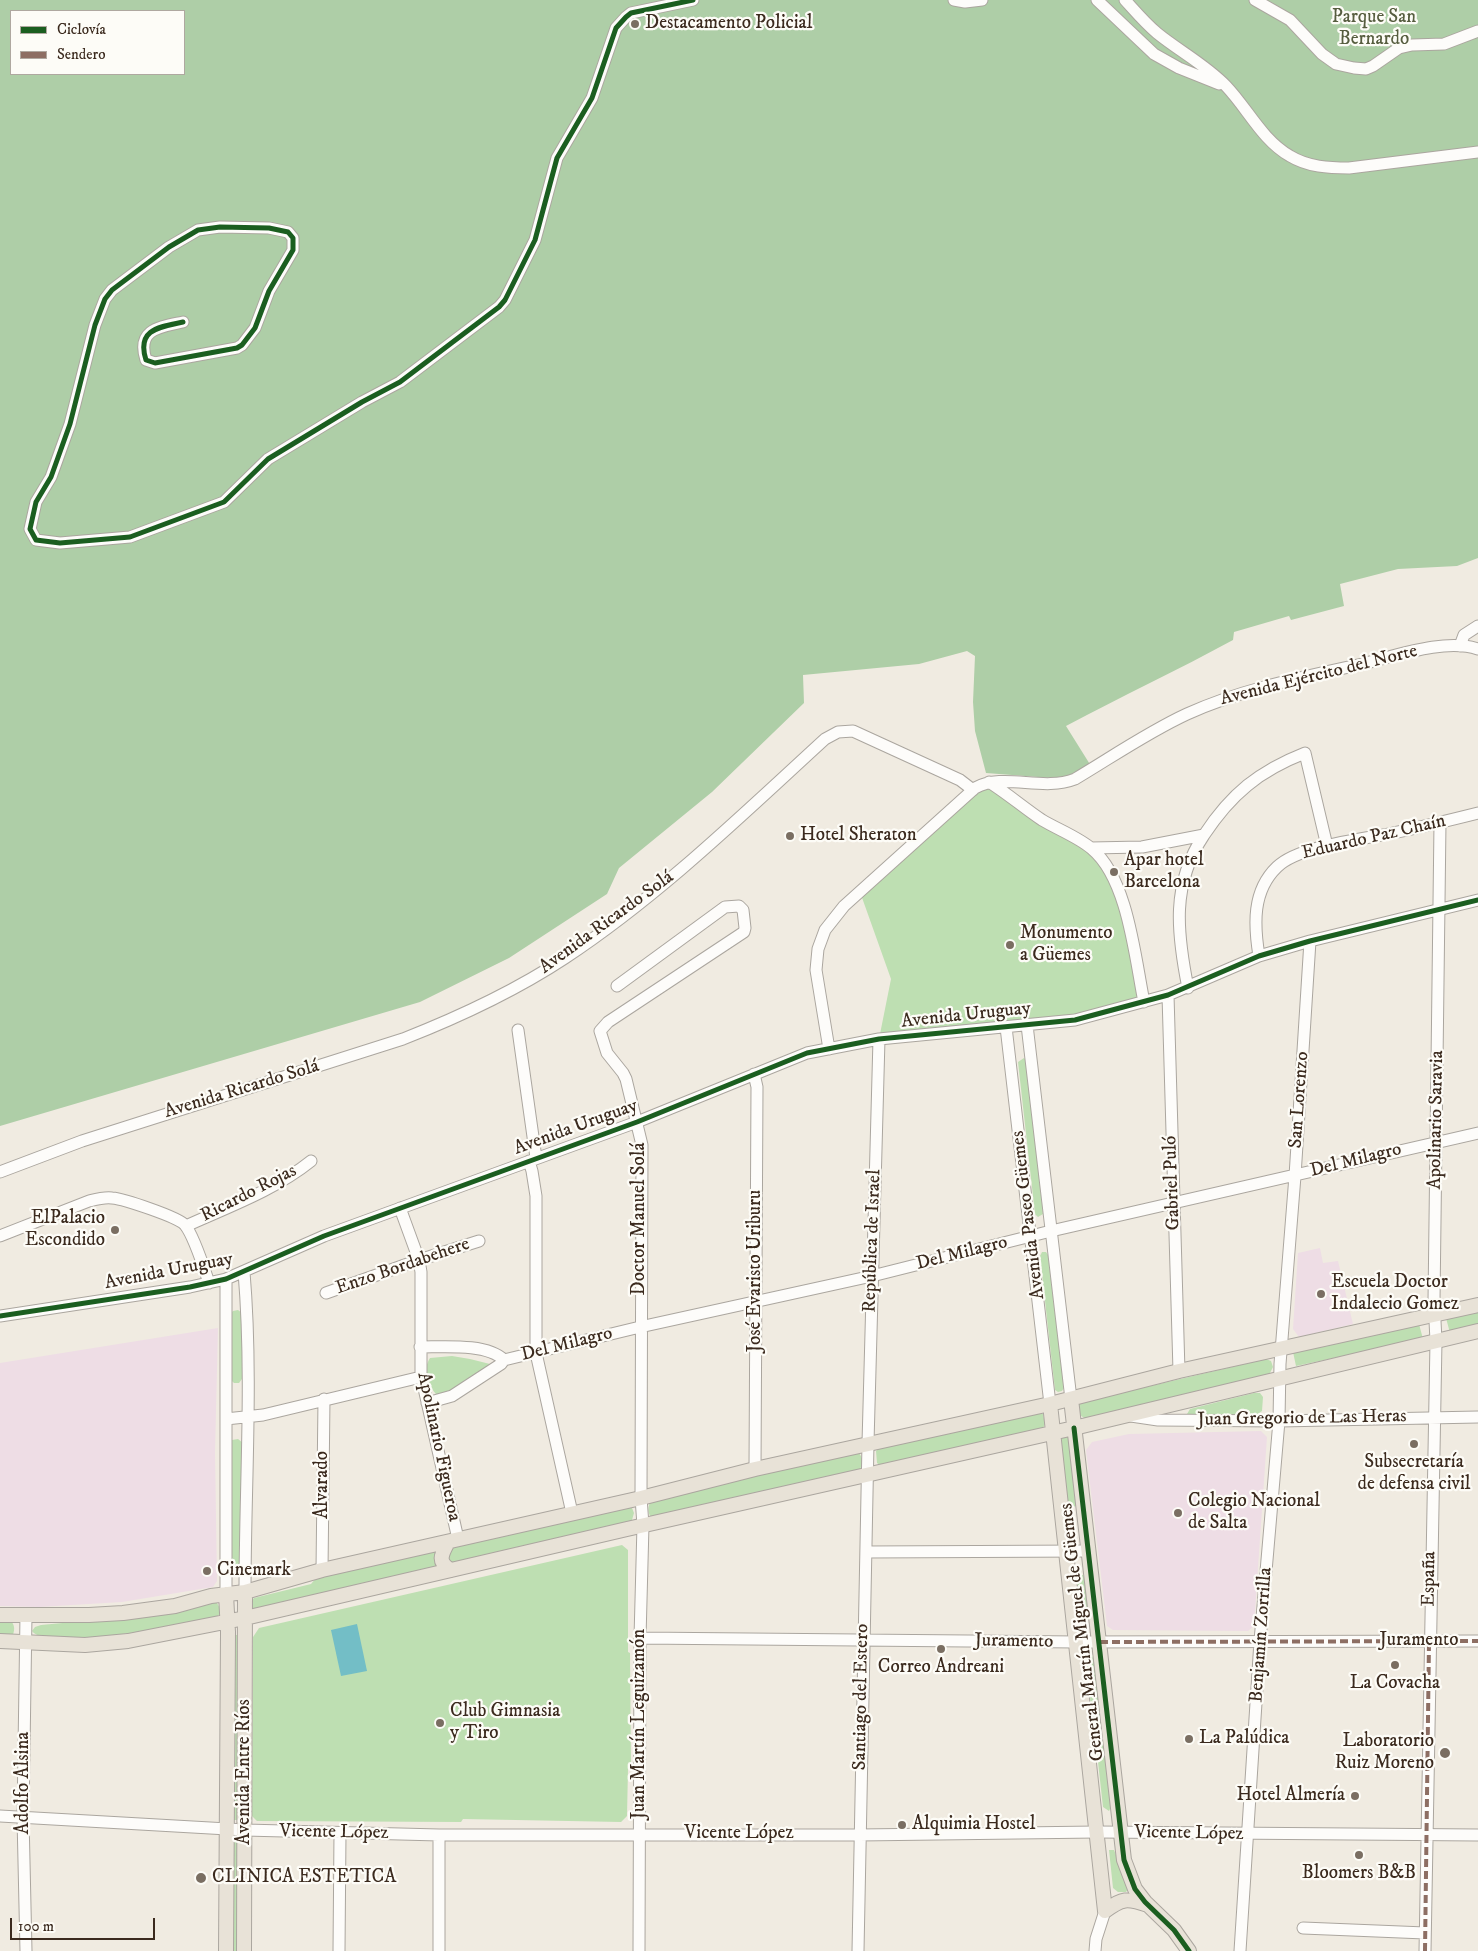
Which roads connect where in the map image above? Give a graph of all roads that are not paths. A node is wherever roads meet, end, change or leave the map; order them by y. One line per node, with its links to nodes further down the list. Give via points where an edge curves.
1 (694, 0): 10 (street, via 631,14 616,28 592,98 557,158 535,240 499,307 405,379 268,459 224,502 130,537 60,543 36,540 30,529 36,502 55,469 95,325 112,290 169,247 198,230 269,228 288,232 293,238 292,250 269,291 254,328 242,345 155,363 146,360 144,343 152,329)
2 (954, 0): 3 (street)
3 (982, 0)
4 (1097, 0): 8 (street, via 1154,54 1179,68)
5 (1125, 0): 8 (street, via 1156,33)
6 (1255, 0): 7 (street, via 1290,20 1336,64 1354,68 1373,66 1399,48 1444,44)
7 (1478, 31)
8 (1226, 86): 9 (street, via 1252,121 1279,148 1305,164 1349,168)
9 (1478, 152)
10 (183, 322)
11 (1478, 626): 12 (street, via 1464,635)
12 (1460, 646): 13 (street, Avenida Ejército del Norte); 14 (street, Avenida Ejército del Norte, via 1427,649 1288,680 1213,703 1173,721 1066,783)
13 (1478, 649)
14 (989, 782): 15 (street, Avenida Ejército del Norte); 20 (street, via 1041,819)
15 (973, 790): 33 (street, Avenida Ejército del Norte, via 844,906 825,930 818,949 816,970); 40 (street, Avenida Ricardo Solá, via 960,780 853,731 838,732 825,739 661,886 566,957 525,982 454,1018 403,1038 82,1141)
16 (1478, 813): 17 (street, Eduardo Paz Chaín)
17 (1440, 823): 19 (street, Eduardo Paz Chaín); 22 (street, Apolinario Saravia)
18 (1204, 835): 19 (street, via 1236,794 1279,764 1305,753); 20 (street, via 1142,847); 26 (street, via 1190,860 1179,906 1179,936)
19 (1327, 846): 24 (street, Eduardo Paz Chaín, via 1290,858 1270,875 1256,910)
20 (1091, 848): 28 (street, via 1106,866 1125,910)
21 (1478, 900): 22 (street, Avenida Uruguay)
22 (1440, 909): 23 (street, Avenida Uruguay); 37 (street, Apolinario Saravia)
23 (1310, 941): 24 (street, Avenida Uruguay); 41 (street, San Lorenzo)
24 (1259, 956): 26 (street, Avenida Uruguay)
25 (617, 986): 35 (street, Doctor Manuel Solá, via 725,907 741,906 744,910 744,932 608,1022 600,1031 607,1053 626,1079)
26 (1188, 988): 27 (street, Avenida Uruguay)
27 (1168, 995): 28 (street, Avenida Uruguay); 42 (street, Gabriel Puló)
28 (1144, 1002): 29 (street, Avenida Uruguay, via 1075,1020)
29 (1026, 1025): 30 (street, Avenida Uruguay); 45 (street, Avenida Paseo Güemes)
30 (1006, 1027): 32 (street, Avenida Uruguay); 47 (street, Avenida Paseo Güemes)
31 (518, 1030): 39 (street)
32 (878, 1039): 33 (street, Avenida Uruguay); 51 (street, República de Israel)
33 (829, 1049): 34 (street, Avenida Uruguay, via 801,1055)
34 (754, 1074): 35 (street, Avenida Uruguay); 55 (street, José Evaristo Uriburu)
35 (637, 1122): 39 (street, Avenida Uruguay); 59 (street, Doctor Manuel Solá, via 642,1145)
36 (1478, 1133): 37 (street, Del Milagro)
37 (1436, 1142): 41 (street, Del Milagro); 57 (street, Apolinario Saravia)
38 (312, 1160): 44 (street, Ricardo Rojas, via 250,1197)
39 (532, 1160): 43 (street, Avenida Uruguay); 64 (street, via 536,1196)
40 (0, 1172)
41 (1295, 1176): 42 (street, Del Milagro); 63 (street, San Lorenzo)
42 (1174, 1203): 45 (street, Del Milagro); 66 (street, Gabriel Puló)
43 (400, 1208): 49 (street, Apolinario Figueroa); 50 (street, Avenida Uruguay, via 324,1236)
44 (186, 1226): 46 (street, via 174,1217 106,1198 89,1201); 53 (street)
45 (1051, 1231): 47 (street, Del Milagro); 70 (street, Avenida Paseo Güemes)
46 (0, 1236)
47 (1031, 1236): 51 (street, Del Milagro); 72 (street, Avenida Paseo Güemes)
48 (479, 1241): 49 (street, Enzo Bordabehere)
49 (419, 1260): 54 (street, Enzo Bordabehere); 62 (street, Apolinario Figueroa)
50 (244, 1272): 52 (street, Avenida Uruguay); 74 (street)
51 (872, 1276): 55 (street, Del Milagro); 81 (street, República de Israel)
52 (226, 1279): 53 (street, Avenida Uruguay); 77 (street)
53 (209, 1283): 58 (street, Avenida Uruguay)
54 (326, 1293)
55 (757, 1302): 59 (street, Del Milagro); 82 (street, José Evaristo Uriburu)
56 (1478, 1304): 57 (main road)
57 (1434, 1315): 61 (street, Apolinario Saravia); 63 (main road)
58 (0, 1316)
59 (640, 1328): 64 (street, Del Milagro); 84 (street, Doctor Manuel Solá)
60 (1478, 1331): 61 (main road)
61 (1436, 1341): 68 (main road); 76 (street, Apolinario Saravia)
62 (420, 1346): 65 (street, Del Milagro, via 487,1350); 67 (street, Apolinario Figueroa)
63 (1282, 1349): 66 (main road); 68 (street, Benjamín Zorrilla)
64 (536, 1352): 65 (street, Del Milagro); 85 (street)
65 (504, 1360): 71 (street, Del Milagro, via 452,1396)
66 (1179, 1371): 70 (main road)
67 (421, 1377): 69 (street); 71 (street, Apolinario Figueroa)
68 (1280, 1378): 73 (main road); 78 (street, Benjamín Zorrilla)
69 (324, 1399): 74 (street); 91 (street, Alvarado)
70 (1070, 1399): 72 (main road); 79 (main road, General Martín Miguel de Güemes)
71 (427, 1403): 87 (street, Apolinario Figueroa)
72 (1050, 1404): 80 (main road, General Martín Miguel de Güemes); 81 (main road)
73 (1127, 1415): 78 (street, Juan Gregorio de Las Heras, via 1158,1420); 79 (main road)
74 (248, 1417): 77 (street); 93 (street)
75 (1478, 1417): 76 (street, Juan Gregorio de Las Heras)
76 (1433, 1418): 78 (street, Juan Gregorio de Las Heras); 104 (street, España)
77 (226, 1419): 94 (street)
78 (1278, 1421): 103 (street, Benjamín Zorrilla)
79 (1074, 1428): 80 (main road); 88 (main road, General Martín Miguel de Güemes)
80 (1053, 1433): 83 (main road); 90 (main road, General Martín Miguel de Güemes)
81 (868, 1443): 82 (main road); 83 (street, Santiago del Estero)
82 (755, 1469): 84 (main road)
83 (868, 1476): 86 (main road); 89 (street, Santiago del Estero)
84 (641, 1498): 85 (main road); 86 (street, Juan Martín Leguizamón)
85 (572, 1513): 87 (main road)
86 (643, 1525): 92 (main road); 99 (street, Juan Martín Leguizamón)
87 (453, 1541): 91 (main road); 92 (main road, via 443,1551 442,1562)
88 (1088, 1551): 90 (street); 107 (main road, General Martín Miguel de Güemes)
89 (866, 1552): 90 (street); 100 (street, Santiago del Estero)
90 (1067, 1552): 106 (main road, General Martín Miguel de Güemes)
91 (322, 1570): 93 (main road)
92 (451, 1570): 97 (main road)
93 (245, 1592): 94 (main road); 97 (main road, Avenida Entre Ríos)
94 (226, 1594): 96 (main road, via 175,1606 123,1613); 98 (main road, Avenida Entre Ríos)
95 (0, 1615): 96 (main road)
96 (26, 1615): 102 (street, Adolfo Alsina)
97 (245, 1618): 98 (main road); 113 (main road, Avenida Entre Ríos)
98 (227, 1620): 102 (main road, via 128,1642); 112 (main road, Avenida Entre Ríos)
99 (640, 1638): 100 (street, Juramento); 117 (street, Juan Martín Leguizamón)
100 (864, 1640): 106 (street, Juramento); 119 (street, Santiago del Estero)
101 (0, 1641): 102 (main road)
102 (25, 1641): 111 (street, Adolfo Alsina)
103 (1260, 1641): 104 (street, Juramento); 107 (street, Juramento); 120 (street, Benjamín Zorrilla)
104 (1429, 1641): 105 (street, Juramento); 121 (street, España)
105 (1478, 1641)
106 (1077, 1642): 107 (street, Juramento); 109 (main road, General Martín Miguel de Güemes)
107 (1100, 1642): 108 (main road, General Martín Miguel de Güemes)
108 (1110, 1733): 109 (main road); 116 (main road, General Martín Miguel de Güemes)
109 (1088, 1735): 114 (main road, General Martín Miguel de Güemes)
110 (0, 1816): 111 (street, Vicente López)
111 (23, 1817): 112 (street, Vicente López); 127 (street, Adolfo Alsina)
112 (226, 1830): 113 (street, Vicente López); 128 (main road, Avenida Entre Ríos)
113 (245, 1830): 115 (street, Vicente López); 129 (main road, Avenida Entre Ríos)
114 (1097, 1832): 116 (street, Vicente López); 119 (street, Vicente López); 124 (main road, General Martín Miguel de Güemes)
115 (340, 1833): 118 (street, Vicente López); 130 (street)
116 (1122, 1833): 120 (street, Vicente López); 123 (main road, General Martín Miguel de Güemes, via 1128,1873 1135,1889)
117 (639, 1834): 118 (street, Vicente López); 119 (street, Vicente López); 132 (street, Juan Martín Leguizamón)
118 (439, 1835): 131 (street)
119 (859, 1835): 133 (street, Santiago del Estero)
120 (1248, 1835): 121 (street, Vicente López); 136 (street, Benjamín Zorrilla)
121 (1426, 1835): 122 (street, Vicente López); 126 (street, España)
122 (1478, 1835)
123 (1151, 1906): 124 (main road, via 1126,1900); 135 (main road, General Martín Miguel de Güemes)
124 (1105, 1911): 134 (street, General Martín Miguel de Güemes)
125 (1303, 1928): 126 (street)
126 (1425, 1933): 137 (street, España)
127 (26, 1951)
128 (226, 1951)
129 (244, 1951)
130 (339, 1951)
131 (439, 1951)
132 (639, 1951)
133 (858, 1951)
134 (1095, 1951)
135 (1189, 1951)
136 (1240, 1951)
137 (1425, 1951)

